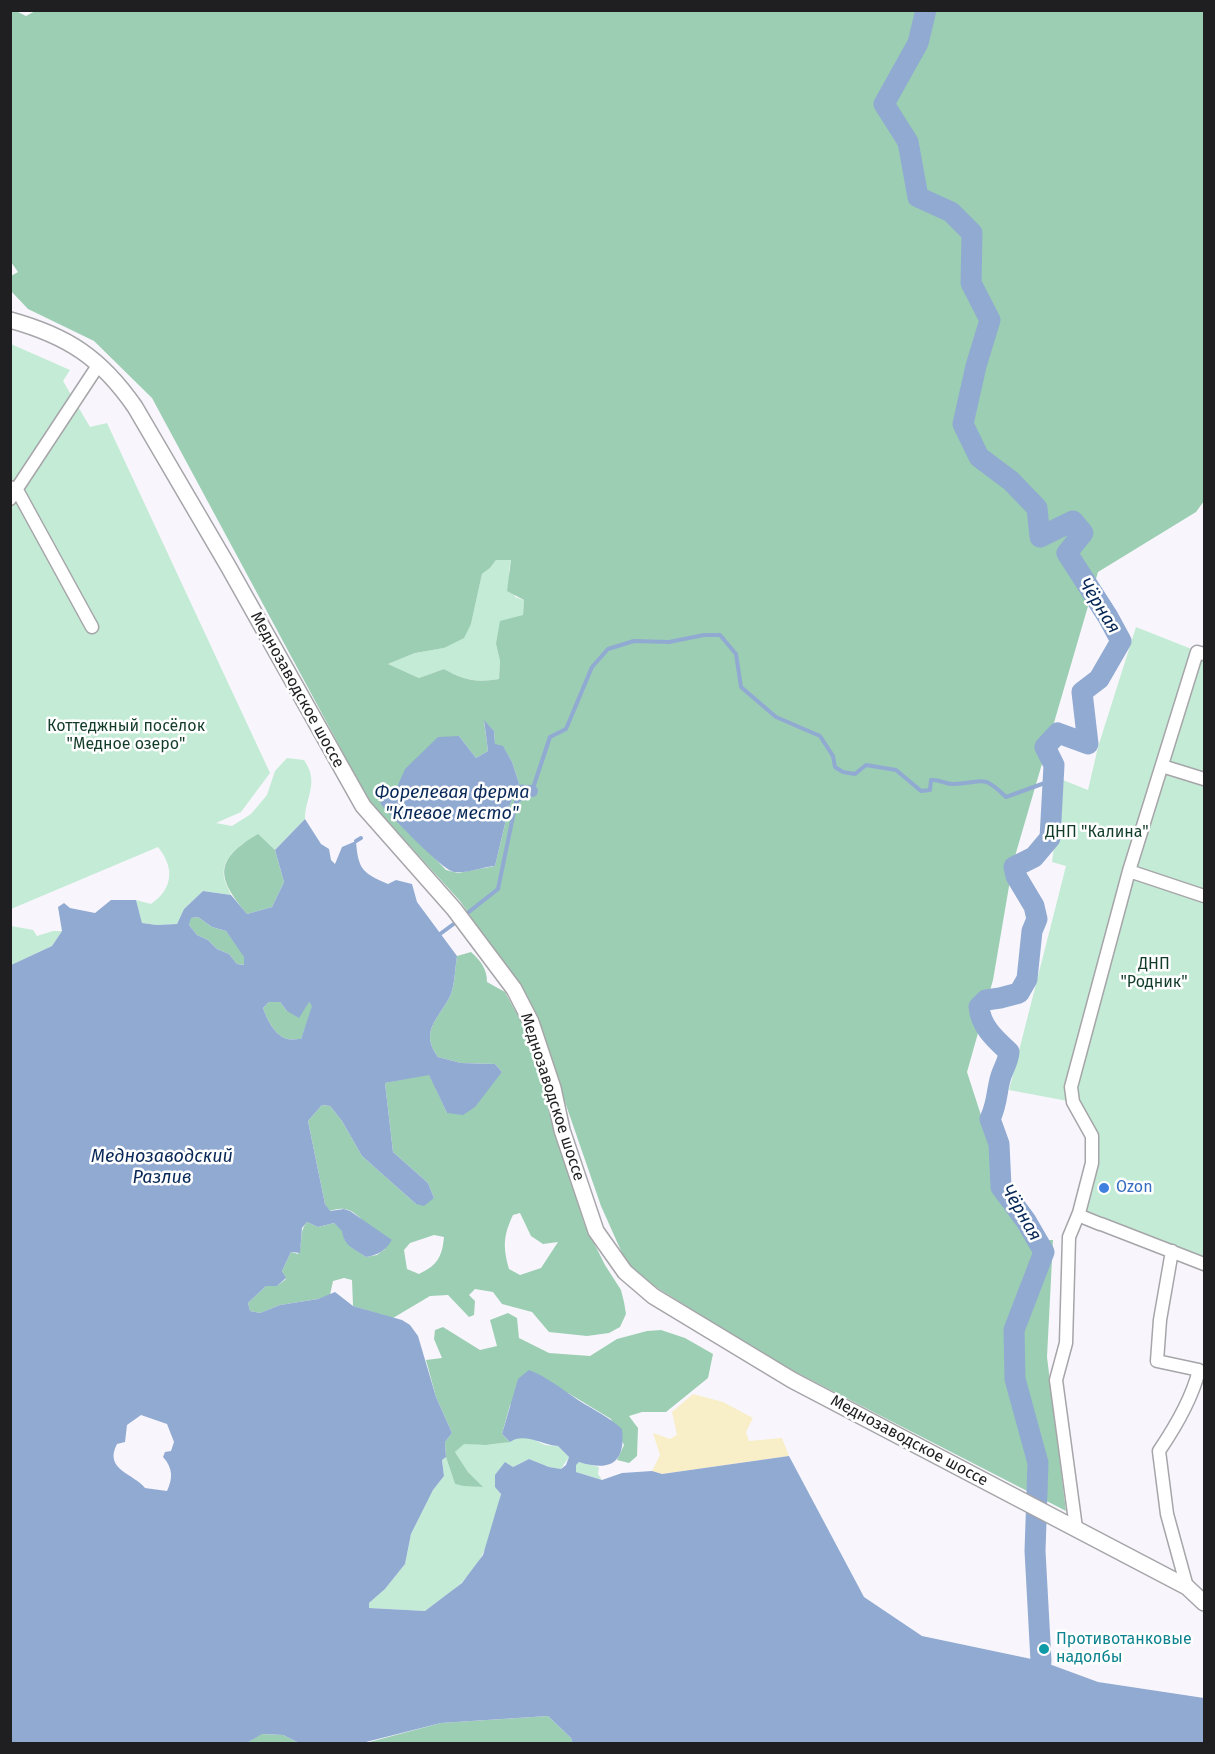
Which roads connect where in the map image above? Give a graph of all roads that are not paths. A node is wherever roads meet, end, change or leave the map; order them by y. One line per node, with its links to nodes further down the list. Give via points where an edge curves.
1 (10, 320): 2 (main road, Меднозаводское шоссе, via 54,335)
2 (99, 364): 3 (street); 13 (main road, Меднозаводское шоссе, via 135,407 363,806 454,909 514,989 531,1022 596,1231 625,1272 653,1296 792,1380)
3 (13, 492): 4 (street)
4 (92, 627)
5 (1204, 654): 6 (street, via 1197,652)
6 (1162, 766): 7 (street); 8 (street)
7 (1204, 779)
8 (1129, 872): 9 (street); 10 (street, via 1071,1087 1073,1102 1092,1136 1092,1164)
9 (1204, 896)
10 (1078, 1215): 11 (street); 13 (street, via 1069,1237 1066,1343 1056,1380)
11 (1172, 1251): 12 (street); 14 (street, via 1157,1361 1199,1370 1175,1428 1159,1451 1167,1514)
12 (1204, 1264)
13 (1075, 1528): 14 (main road, Меднозаводское шоссе)
14 (1186, 1587): 15 (main road, Меднозаводское шоссе)
15 (1204, 1603)

